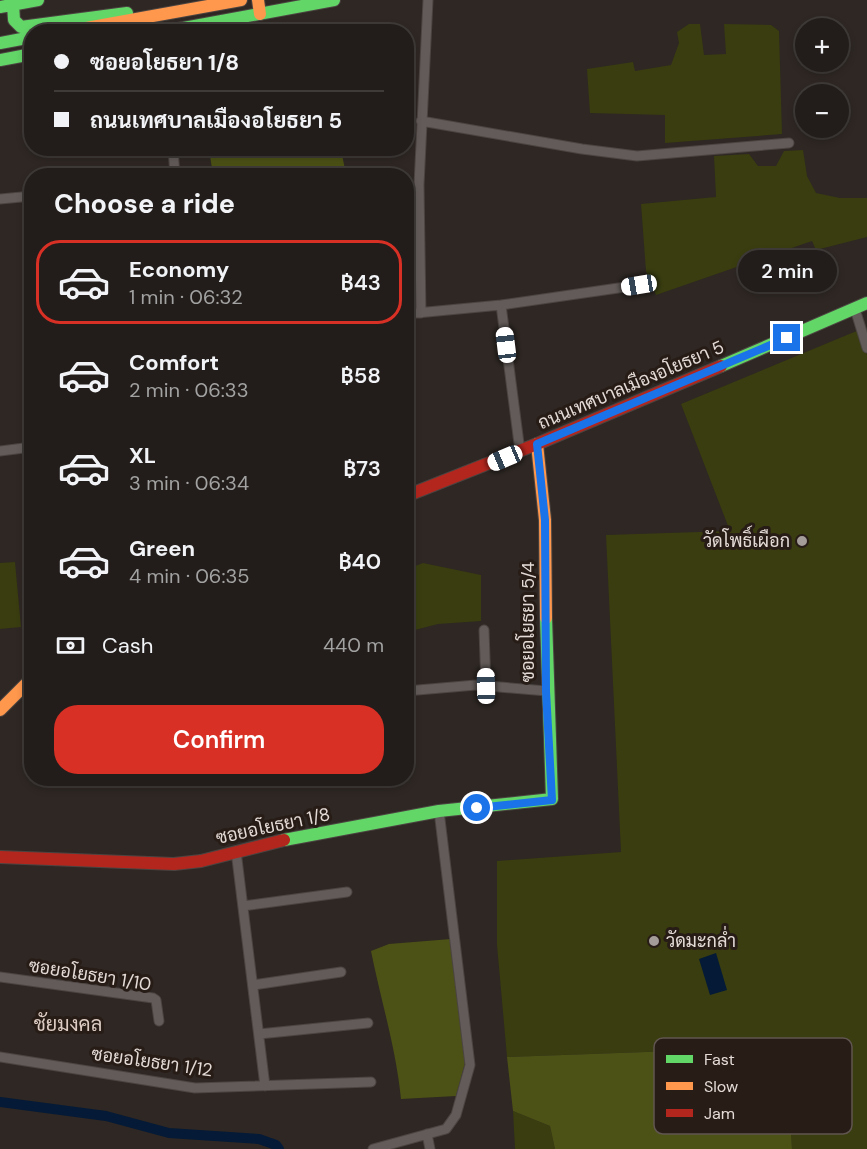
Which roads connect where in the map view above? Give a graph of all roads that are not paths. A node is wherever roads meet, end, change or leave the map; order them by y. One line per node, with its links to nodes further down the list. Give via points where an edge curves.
1 (38, 0): 6 (street)
2 (241, 0): 8 (street)
3 (258, 0): 9 (street)
4 (334, 0): 9 (street)
5 (428, 0): 18 (street)
6 (13, 4): 7 (street); 13 (street, via 14,20)
7 (0, 7)
8 (165, 14): 10 (street, via 123,12); 11 (street)
9 (260, 14): 12 (street)
10 (41, 24)
11 (109, 24)
12 (206, 24)
13 (24, 27)
14 (24, 38): 15 (street)
15 (0, 43)
16 (24, 56): 17 (street)
17 (0, 60)
18 (421, 121): 19 (street, via 638,156); 27 (street)
19 (789, 143)
20 (24, 197): 21 (street)
21 (0, 199)
22 (639, 285): 24 (street)
23 (867, 303): 25 (street, ถนนเทศบาลเมืองอโยธยา 5)
24 (501, 305): 27 (street); 32 (street)
25 (855, 309): 28 (street); 29 (street, ถนนเทศบาลเมืองอโยธยา 5)
26 (414, 313): 27 (street)
27 (421, 313)
28 (867, 348)
29 (537, 444): 32 (street, ถนนเทศบาลเมืองอโยธยา 5); 38 (street, ซอยอโยธยา 5/4, via 545,520)
30 (24, 448): 31 (street)
31 (0, 451)
32 (520, 451): 33 (street, ถนนเทศบาลเมืองอโยธยา 5)
33 (414, 492)
34 (484, 630): 36 (street)
35 (24, 686): 39 (street)
36 (486, 686): 37 (street); 38 (street)
37 (414, 690)
38 (546, 691): 40 (street, ซอยอโยธยา 5/4)
39 (0, 710)
40 (552, 800): 41 (street, ซอยอโยธยา 1/8)
41 (439, 811): 42 (street, ซอยอโยธยา 1/8); 55 (street, via 471,1058 452,1124)
42 (236, 851): 43 (street, ซอยอโยธยา 1/8, via 174,864); 45 (street)
43 (0, 857)
44 (347, 892): 45 (street)
45 (243, 906): 48 (street)
46 (341, 972): 48 (street)
47 (0, 977): 49 (street, ซอยอโยธยา 1/10, via 153,998)
48 (253, 986): 51 (street)
49 (159, 1021)
50 (368, 1023): 51 (street)
51 (259, 1034): 54 (street)
52 (0, 1057): 54 (street, ซอยอโยธยา 1/12, via 195,1088)
53 (371, 1082): 54 (street, ซอยอโยธยา 1/12)
54 (265, 1086)
55 (427, 1134): 56 (street); 57 (street)
56 (373, 1149)
57 (430, 1149)

